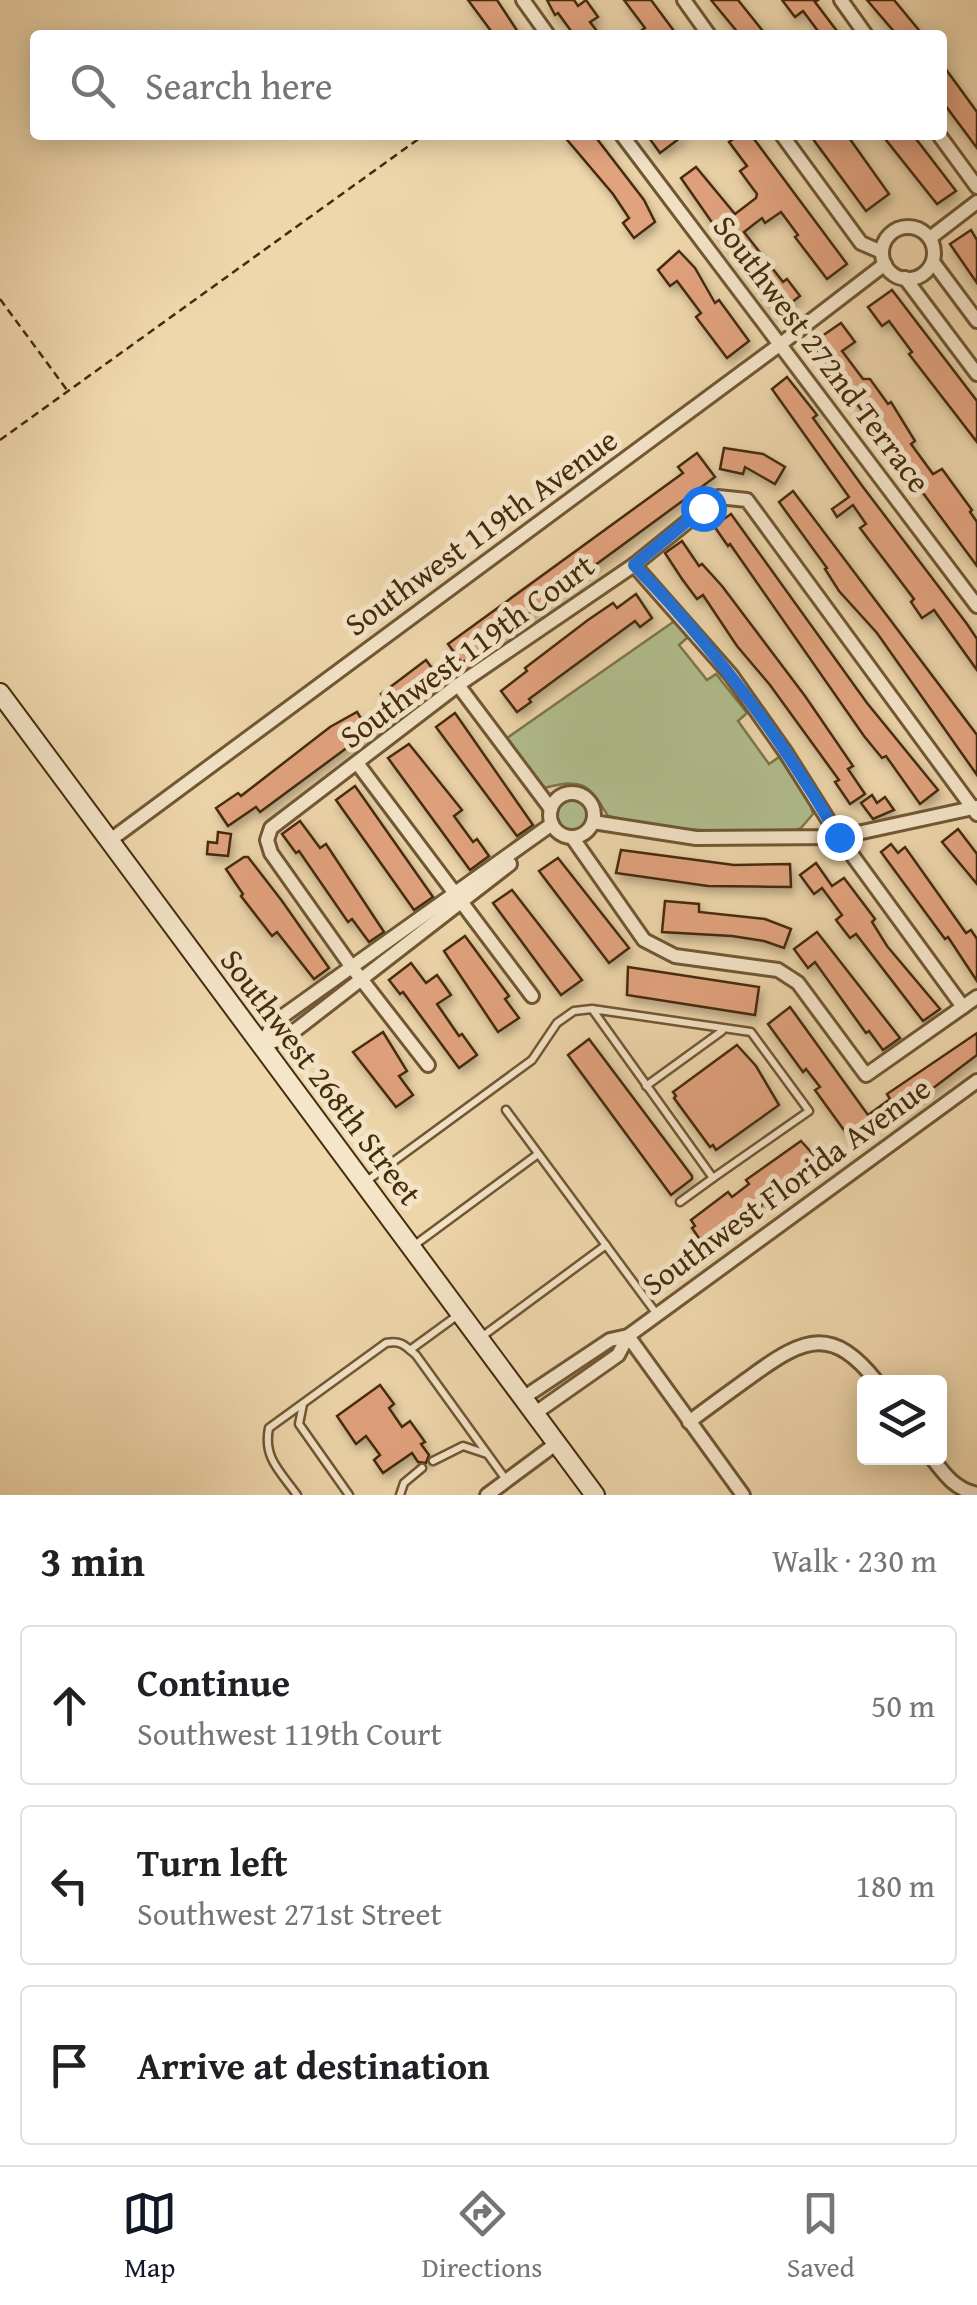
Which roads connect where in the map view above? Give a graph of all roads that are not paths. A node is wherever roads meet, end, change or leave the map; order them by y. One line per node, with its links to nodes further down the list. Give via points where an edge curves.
1 (522, 0): 4 (street)
2 (684, 0): 5 (street)
3 (841, 0): 6 (street)
4 (544, 30)
5 (705, 30)
6 (862, 30)
7 (626, 140): 17 (street, Southwest 272nd Terrace)
8 (786, 140): 13 (street, via 861,243)
9 (943, 140): 10 (street)
10 (977, 187)
11 (977, 202): 12 (street)
12 (930, 238): 13 (street, via 902,226 888,236); 14 (street)
13 (883, 258): 15 (street, via 893,274); 17 (street, Southwest 119th Avenue)
14 (933, 262): 15 (street, via 918,277); 16 (street)
15 (905, 278): 18 (street)
16 (977, 321)
17 (782, 344): 20 (street, Southwest 272nd Terrace); 30 (street, Southwest 119th Avenue)
18 (977, 374)
19 (634, 565): 21 (street, Southwest 119th Court); 25 (street, Southwest 119th Court, via 718,496 746,500); 29 (street, via 731,676)
20 (977, 606)
21 (458, 685): 23 (street, Southwest 119th Court); 24 (street)
22 (0, 693): 30 (main road, Southwest 268th Street)
23 (357, 763): 31 (street); 32 (street, Southwest 119th Court, via 271,828 267,840)
24 (551, 809): 26 (street, via 564,794 578,794 593,808); 27 (street)
25 (976, 810): 29 (street)
26 (593, 822): 28 (street); 29 (street, via 696,838)
27 (554, 827): 28 (street); 31 (street)
28 (572, 837): 38 (street, via 644,940 675,956 778,970 798,983 866,1075)
29 (839, 837): 38 (street)
30 (109, 841): 41 (main road, Southwest 268th Street)
31 (459, 898): 32 (street); 33 (street); 35 (street)
32 (351, 966): 33 (street); 34 (street)
33 (362, 980): 37 (street); 42 (street)
34 (326, 983): 37 (lane); 41 (street, via 276,1021)
35 (532, 996)
36 (977, 997): 38 (street)
37 (338, 998): 41 (street, via 288,1036)
38 (963, 1008)
39 (592, 1009): 40 (lane); 44 (lane); 48 (lane, via 557,1023 532,1060)
40 (722, 1030): 44 (lane); 47 (lane, via 751,1032 809,1111)
41 (260, 1046): 48 (main road, Southwest 268th Street)
42 (428, 1065)
43 (977, 1080): 53 (street, Southwest Florida Avenue)
44 (646, 1086): 47 (lane)
45 (506, 1110): 46 (lane)
46 (538, 1154): 50 (lane); 51 (lane)
47 (712, 1178): 49 (lane)
48 (363, 1184): 51 (main road, Southwest 268th Street)
49 (680, 1202)
50 (606, 1245): 53 (lane); 55 (lane)
51 (411, 1248): 52 (main road, Southwest 268th Street)
52 (460, 1314): 55 (main road, Southwest 268th Street); 56 (lane)
53 (657, 1314): 54 (street, Southwest Florida Avenue)
54 (628, 1336): 58 (street, Southwest Florida Avenue, via 610,1340); 60 (street, Southwest Florida Avenue, via 618,1355); 61 (street)
55 (478, 1338): 58 (main road, Southwest 268th Street)
56 (407, 1346): 59 (lane, via 386,1342); 63 (lane)
57 (871, 1375): 61 (street, via 840,1347 800,1345)
58 (523, 1398): 60 (main road, Southwest 268th Street)
59 (304, 1403): 69 (lane, via 269,1428 266,1446); 70 (lane, via 300,1424)
60 (534, 1414): 62 (main road, Southwest 268th Street)
61 (689, 1422): 74 (street)
62 (557, 1443): 67 (street); 73 (main road, Southwest 268th Street)
63 (488, 1455): 64 (lane, via 463,1446); 67 (lane)
64 (433, 1461)
65 (937, 1465): 68 (street, via 961,1490)
66 (422, 1468): 71 (lane)
67 (507, 1480): 72 (street)
68 (977, 1494)
69 (297, 1495)
70 (350, 1495)
71 (400, 1495)
72 (488, 1495)
73 (595, 1495)
74 (743, 1495)

